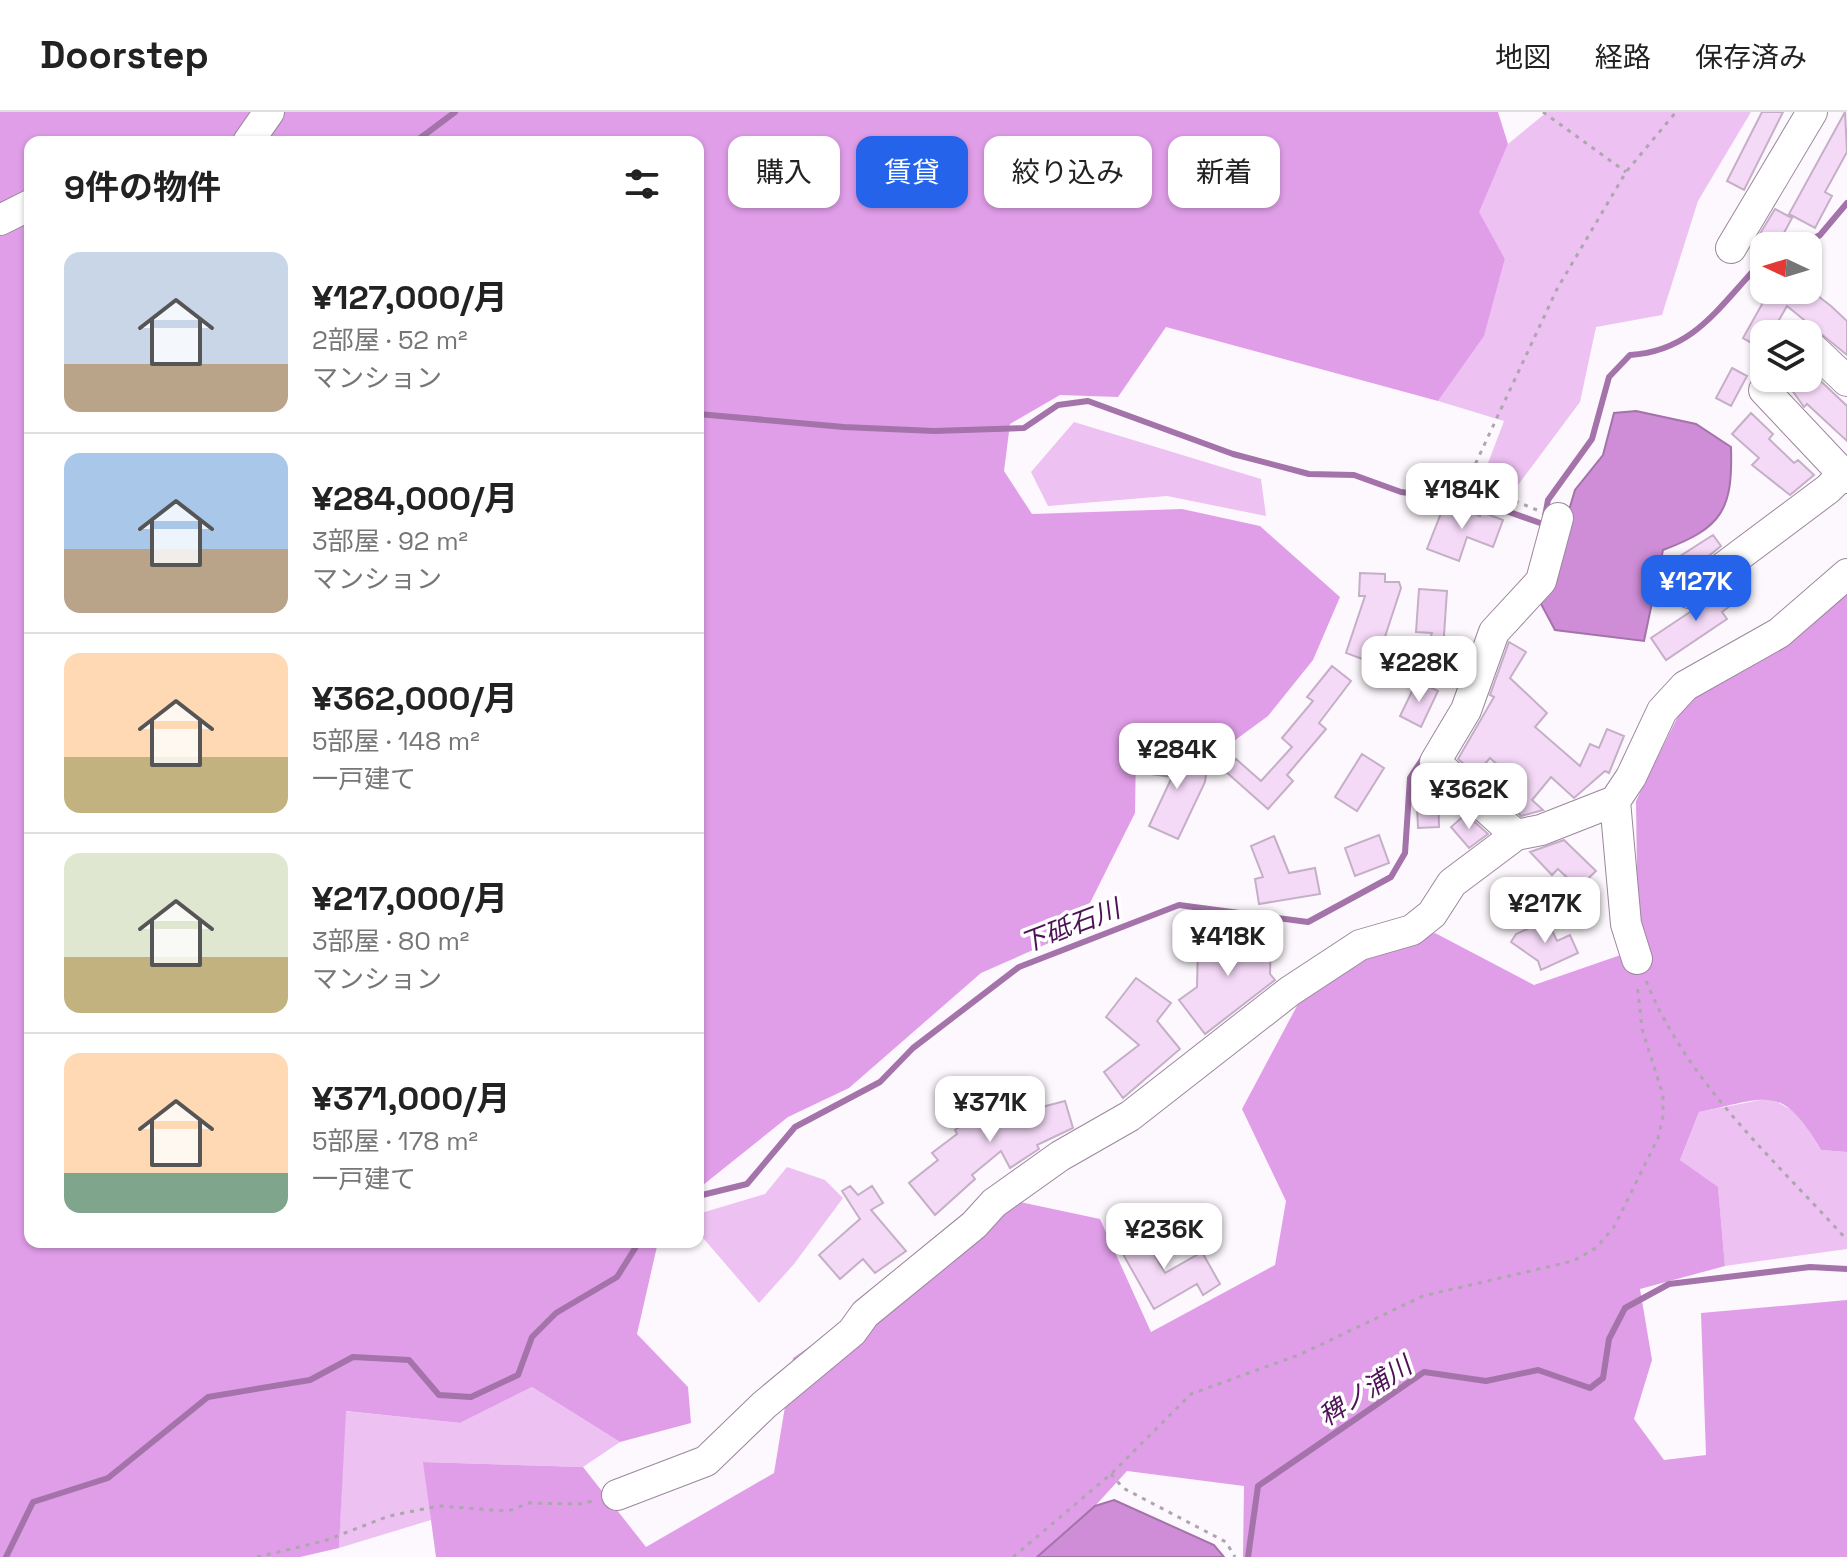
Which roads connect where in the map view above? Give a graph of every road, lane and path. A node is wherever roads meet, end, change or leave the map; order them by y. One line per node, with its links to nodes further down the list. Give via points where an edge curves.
1 (269, 112): 5 (street)
2 (1543, 112): 6 (path)
3 (1676, 112): 6 (path)
4 (1812, 112): 9 (street)
5 (252, 136)
6 (1626, 172): 14 (path, via 1557,289 1473,469 1473,484)
7 (24, 208): 8 (street)
8 (0, 220)
9 (1731, 248)
10 (1822, 357): 11 (street)
11 (1847, 381)
12 (1766, 392): 13 (street)
13 (1845, 476): 16 (street)
14 (1548, 514): 18 (street, via 1541,581 1494,632 1466,710 1425,755)
15 (1847, 574): 17 (street, via 1779,633 1685,686 1662,711)
16 (1689, 593)
17 (1615, 801): 18 (street); 19 (street, via 1626,924)
18 (1516, 835): 22 (street, via 1452,883 1432,914 1412,930 1360,945 1290,991 1130,1116 1060,1156 994,1203 706,1461)
19 (1637, 959): 20 (path, via 1660,1014 1695,1072); 21 (path, via 1636,998 1663,1095 1663,1116 1658,1138 1614,1227 1596,1248 1573,1261 1423,1296 1301,1354 1191,1394)
20 (1847, 1240)
21 (1111, 1474): 24 (path); 25 (path, via 1123,1488 1226,1542)
22 (617, 1495): 23 (path, via 579,1504 529,1503 508,1511 439,1506)
23 (257, 1557)
24 (1013, 1557)
25 (1235, 1557)

